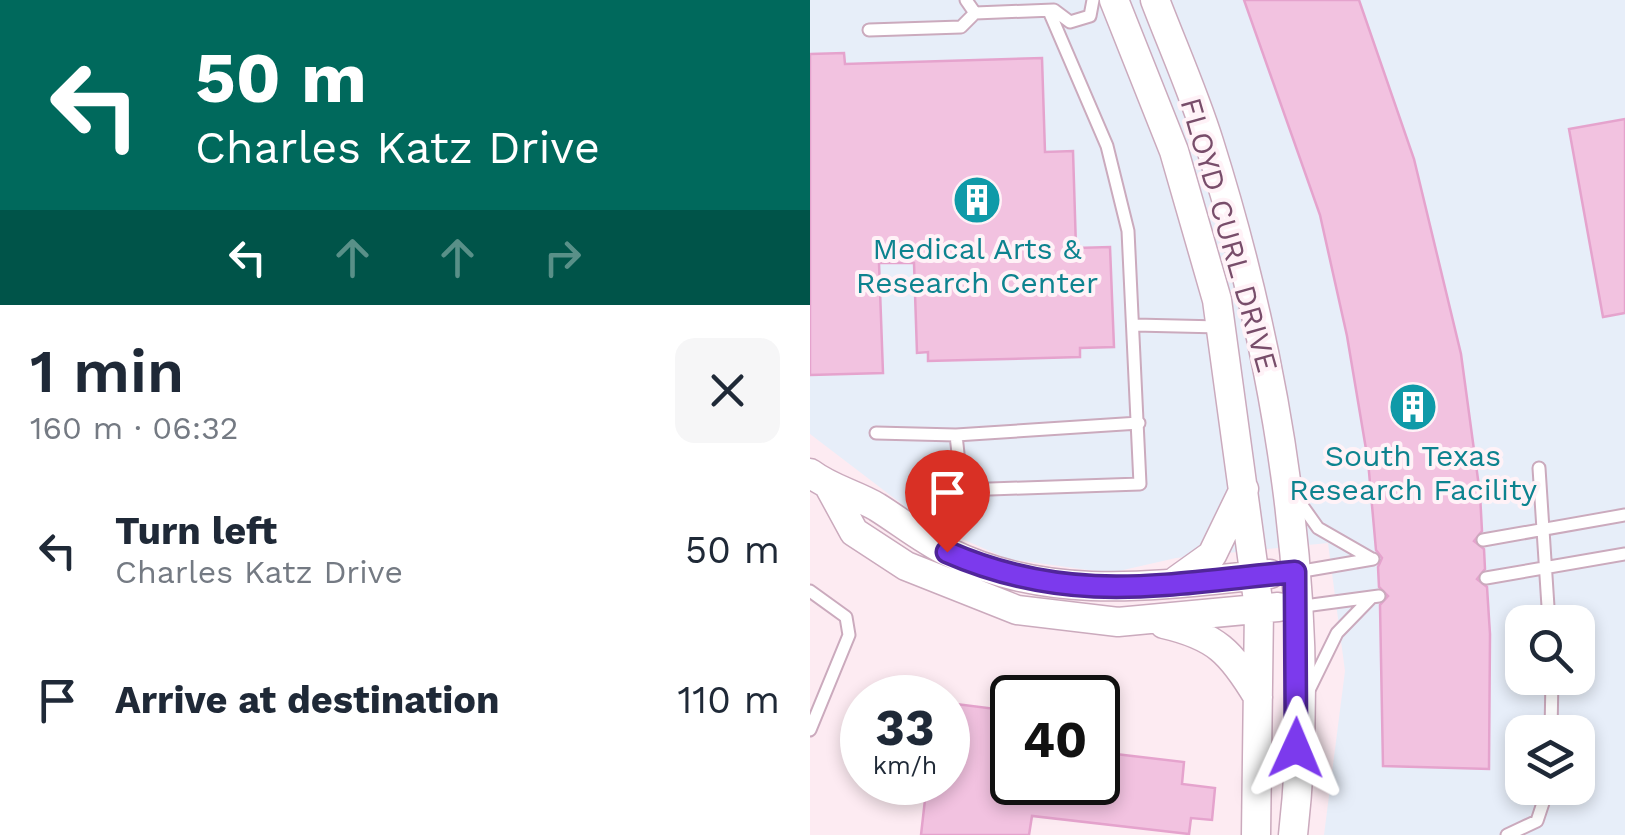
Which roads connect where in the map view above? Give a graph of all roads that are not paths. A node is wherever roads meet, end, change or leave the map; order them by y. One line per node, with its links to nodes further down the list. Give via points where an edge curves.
1 (966, 0): 6 (lane)
2 (1093, 0): 5 (lane, via 1090,16 1070,22)
3 (1114, 0): 9 (street, FLOYD CURL DRIVE, via 1174,151)
4 (1155, 0): 14 (street, FLOYD CURL DRIVE, via 1209,140 1252,291)
5 (1053, 7): 6 (lane); 8 (lane, via 1107,146 1128,231)
6 (975, 13): 7 (lane, via 961,27)
7 (869, 30)
8 (1134, 325): 9 (lane); 10 (lane)
9 (1221, 328): 16 (street, FLOYD CURL DRIVE)
10 (1138, 423): 12 (lane); 12 (lane, via 1140,484 962,490)
11 (876, 432): 12 (lane)
12 (956, 435)
13 (1539, 468): 18 (lane)
14 (1284, 476): 22 (street, FLOYD CURL DRIVE); 22 (lane, via 1318,528 1375,558)
15 (820, 481): 25 (street, via 996,572 1107,590); 30 (street, via 854,532 949,586 1017,610 1078,620)
16 (1244, 488): 23 (street, FLOYD CURL DRIVE); 25 (street, via 1212,555)
17 (1625, 515): 18 (lane)
18 (1544, 529): 19 (lane); 21 (lane)
19 (1483, 540)
20 (1625, 554): 21 (lane)
21 (1546, 567): 24 (lane); 27 (lane)
22 (1295, 572): 23 (street); 28 (street, FLOYD CURL DRIVE)
23 (1255, 576): 25 (street); 29 (street, FLOYD CURL DRIVE)
24 (1486, 578)
25 (1166, 584)
26 (810, 591): 33 (lane, via 846,617 849,636)
27 (1549, 605)
28 (1297, 607): 29 (street); 32 (street, FLOYD CURL DRIVE); 32 (lane, via 1375,598 1337,632)
29 (1259, 608): 30 (street); 31 (street, FLOYD CURL DRIVE)
30 (1143, 619): 31 (street, via 1197,631 1224,648)
31 (1258, 697): 35 (street, FLOYD CURL DRIVE)
32 (1297, 714): 36 (street, FLOYD CURL DRIVE)
33 (810, 730)
34 (1542, 805): 37 (lane, via 1537,821)
35 (1256, 835)
36 (1293, 835)
37 (1507, 835)

